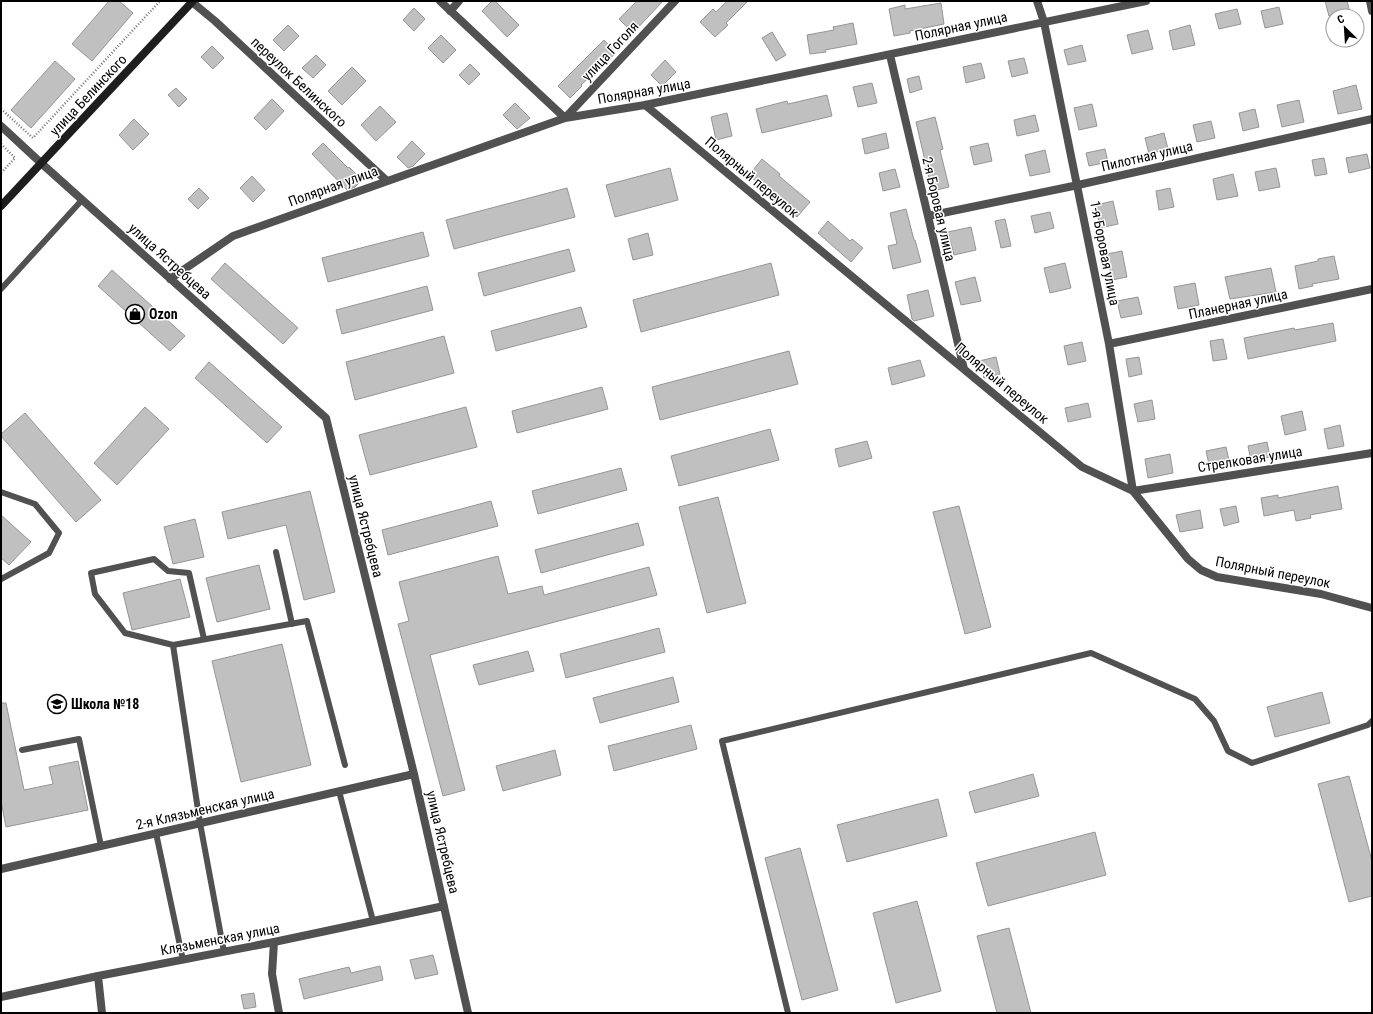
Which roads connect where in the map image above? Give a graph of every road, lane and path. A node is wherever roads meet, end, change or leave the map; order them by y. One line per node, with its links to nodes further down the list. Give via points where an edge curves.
1 (160, 1): 14 (path, via 34,138)
2 (193, 1): 19 (main road, улица Белинского); 21 (street, переулок Белинского)
3 (440, 1): 9 (street)
4 (459, 1): 9 (street)
5 (675, 1): 15 (street, улица Гоголя)
6 (1037, 1): 11 (street, 1-я Боровая улица)
7 (1146, 1): 11 (street, Полярная улица)
8 (1370, 1): 10 (street)
9 (450, 11): 15 (street)
10 (1372, 11)
11 (1044, 22): 12 (street, Полярная улица); 22 (street, 1-я Боровая улица)
12 (890, 55): 13 (street, Полярная улица); 25 (street, 2-я Боровая улица)
13 (645, 105): 15 (street, Полярная улица); 30 (street, Полярный переулок)
14 (1, 109)
15 (565, 118): 21 (street, Полярная улица)
16 (1372, 120): 22 (street, Пилотная улица)
17 (1, 126): 19 (street, улица Ястребцева)
18 (1, 144): 20 (path, via 16,158)
19 (41, 163): 23 (street, улица Ястребцева); 24 (main road, улица Белинского)
20 (1, 173)
21 (386, 181): 26 (street, Полярная улица, via 233,236)
22 (1078, 185): 25 (street, Пилотная улица); 29 (street, 1-я Боровая улица)
23 (82, 200): 26 (street, улица Ястребцева); 27 (lane)
24 (1, 206)
25 (928, 216): 30 (street, 2-я Боровая улица)
26 (170, 279): 43 (street, улица Ястребцева, via 326,418)
27 (1, 289)
28 (1372, 289): 29 (street, Планерная улица)
29 (1109, 344): 32 (street, 1-я Боровая улица)
30 (964, 369): 32 (street, Полярный переулок, via 1082,467)
31 (1372, 453): 32 (street, Стрелковая улица)
32 (1133, 491): 36 (street, Полярный переулок, via 1188,560 1202,570 1217,577 1321,594)
33 (1, 492): 35 (lane, via 35,504 59,533 49,553)
34 (276, 552): 37 (lane)
35 (1, 579)
36 (1372, 608)
37 (292, 624): 38 (lane); 42 (lane, via 307,621)
38 (204, 639): 39 (lane); 39 (lane, via 189,573 168,571 154,559 91,573 96,594 125,633)
39 (173, 645): 45 (lane)
40 (1372, 721): 59 (lane, via 1368,725 1252,763 1228,751 1214,721 1195,699 1091,653 722,741)
41 (22, 750): 47 (lane, via 79,739)
42 (345, 765)
43 (414, 774): 44 (street, 2-я Клязьменская улица); 49 (street, улица Ястребцева)
44 (339, 791): 45 (street, 2-я Клязьменская улица); 50 (lane)
45 (200, 823): 46 (street, 2-я Клязьменская улица); 52 (lane)
46 (156, 833): 47 (street, 2-я Клязьменская улица); 53 (lane)
47 (101, 846): 48 (street, 2-я Клязьменская улица)
48 (1, 869)
49 (444, 906): 50 (street, Клязьменская улица); 58 (street, улица Ястребцева)
50 (373, 921): 51 (street, Клязьменская улица)
51 (274, 942): 52 (street, Клязьменская улица); 57 (street, via 272,974)
52 (224, 952): 53 (street, Клязьменская улица)
53 (183, 960): 54 (street, Клязьменская улица)
54 (98, 976): 55 (street, Клязьменская улица); 56 (street)
55 (1, 997)
56 (102, 1013)
57 (279, 1013)
58 (468, 1013)
59 (788, 1013)

